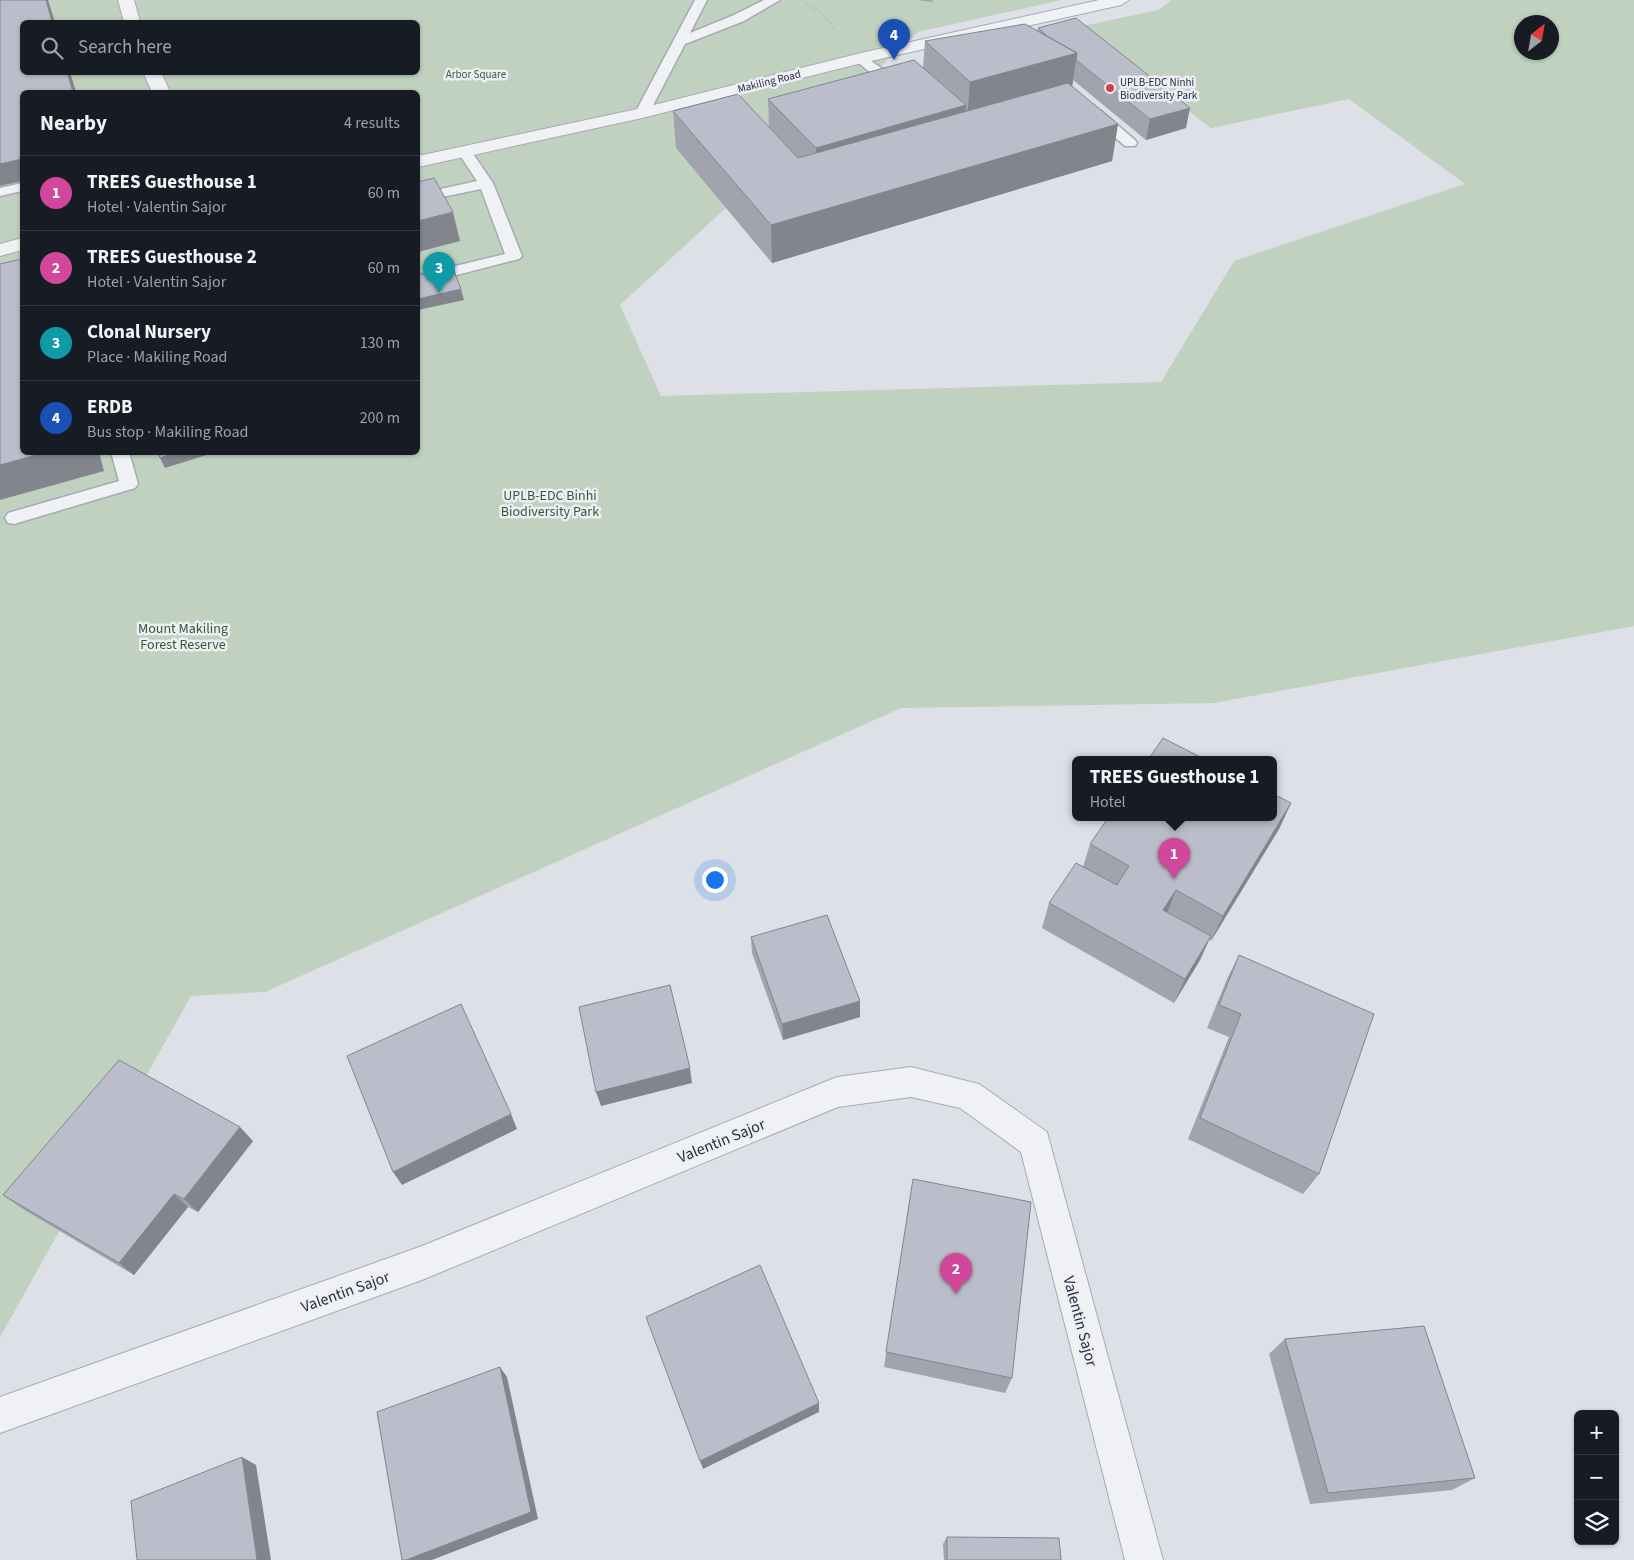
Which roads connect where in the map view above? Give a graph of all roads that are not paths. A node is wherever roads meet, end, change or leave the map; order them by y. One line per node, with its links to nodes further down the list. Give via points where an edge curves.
1 (126, 0): 5 (street)
2 (701, 0): 6 (lane)
3 (774, 0): 6 (lane)
4 (1121, 0): 7 (street, Makiling Road)
5 (131, 20)
6 (681, 41): 12 (lane)
7 (862, 58): 9 (lane, via 894,84); 12 (street, Makiling Road)
8 (153, 75): 10 (street)
9 (913, 81)
10 (160, 90)
11 (1087, 107): 13 (lane)
12 (642, 113): 14 (street, Makiling Road)
13 (1130, 143)
14 (464, 151): 15 (street, Makiling Road); 16 (lane)
15 (420, 162)
16 (486, 183): 19 (lane); 22 (lane, via 514,256)
17 (20, 187): 18 (lane)
18 (0, 192)
19 (420, 198)
20 (20, 245): 21 (street)
21 (0, 250)
22 (420, 280)
23 (121, 455): 24 (lane, via 129,484)
24 (14, 518)
25 (0, 1414): 26 (street, Valentin Sajor, via 422,1263 837,1092 911,1082 968,1095 1035,1143)
26 (1144, 1560)

